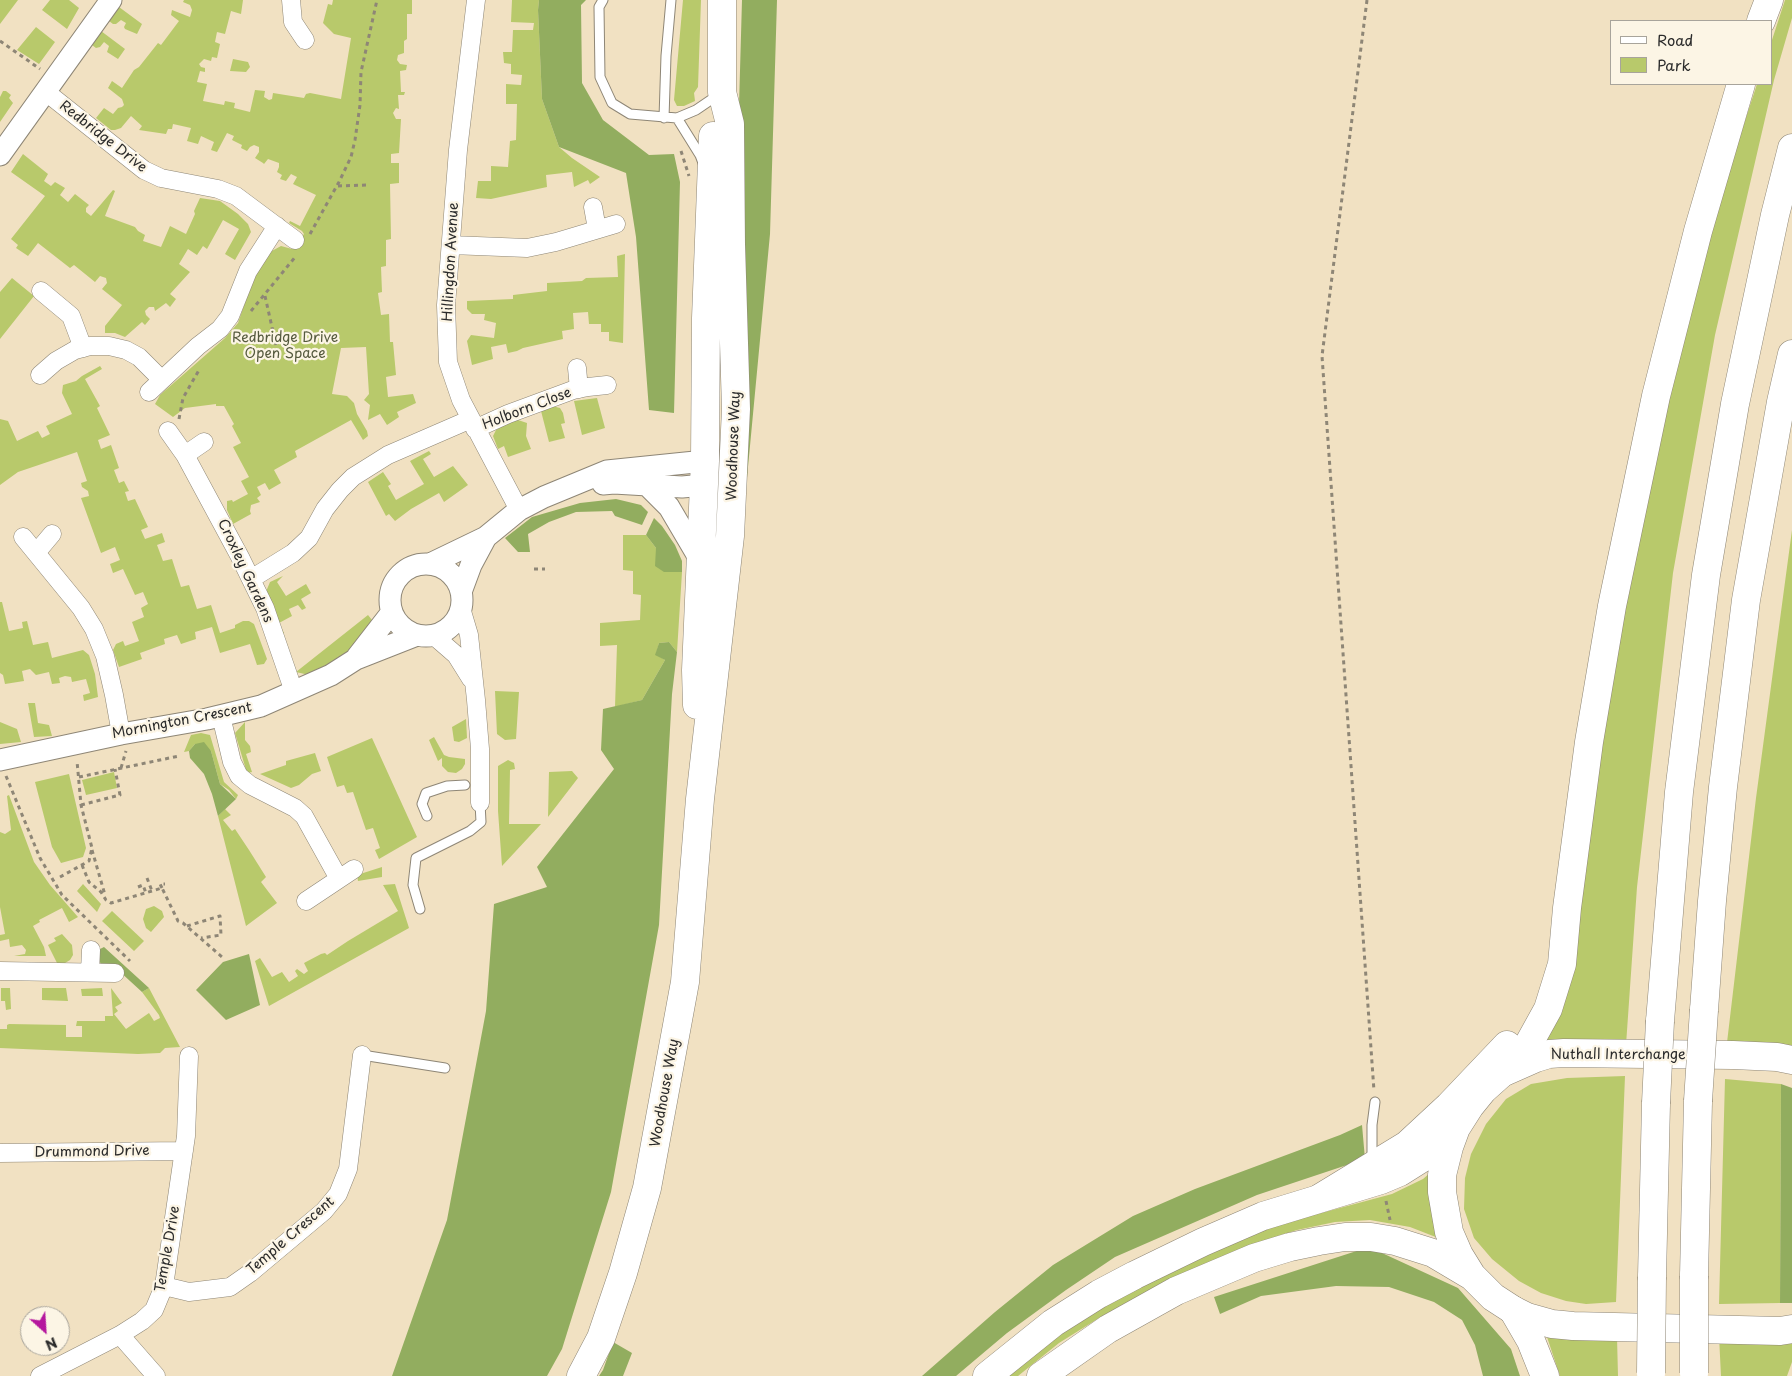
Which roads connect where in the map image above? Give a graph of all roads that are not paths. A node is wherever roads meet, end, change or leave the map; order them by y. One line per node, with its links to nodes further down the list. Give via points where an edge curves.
1 (111, 0): 11 (street)
2 (291, 0): 9 (street, via 289,30)
3 (476, 0): 24 (street, Hillingdon Avenue, via 458,150)
4 (602, 0): 13 (lane, via 599,7 600,77 612,103 630,114)
5 (671, 0): 13 (lane)
6 (722, 0): 12 (main road, Woodhouse Way)
7 (1769, 0): 8 (main road)
8 (1761, 20)
9 (305, 40)
10 (1741, 85): 64 (main road, via 1698,231 1654,405 1589,742)
11 (50, 86): 17 (street); 21 (street, Redbridge Drive, via 144,170 161,178 218,189 236,196)
12 (722, 92): 14 (lane, via 696,110); 16 (main road, Woodhouse Way, via 730,124); 18 (main road, Woodhouse Way, via 714,112)
13 (664, 118): 14 (lane)
14 (677, 118): 18 (lane, via 700,155)
15 (1792, 148): 85 (main road, bridge, via 1734,404 1706,575 1679,792 1656,1103)
16 (730, 154): 36 (main road, via 722,232 720,466); 40 (main road, Woodhouse Way, via 736,409)
17 (0, 155)
18 (700, 183): 36 (main road, Woodhouse Way)
19 (593, 207): 22 (street)
20 (616, 224): 22 (street)
21 (277, 226): 23 (street, Redbridge Drive); 26 (street, via 248,271 230,316 220,329 155,386 139,357 126,350 109,346)
22 (597, 229): 24 (street, via 527,248)
23 (295, 240)
24 (451, 246): 32 (street, Hillingdon Avenue, via 446,306 448,362)
25 (41, 291): 26 (street, via 71,316)
26 (83, 348): 29 (street, via 56,361)
27 (1792, 354): 86 (main road, bridge, via 1746,600 1712,901 1698,1101)
28 (577, 368): 31 (street, Holborn Close)
29 (40, 375)
30 (607, 385): 31 (street, Holborn Close)
31 (579, 389): 32 (street, Holborn Close)
32 (473, 424): 39 (street, Hillingdon Avenue); 47 (street, Holborn Close, via 388,455 353,477 324,509 309,538 293,553)
33 (168, 431): 35 (street, Croxley Gardens)
34 (204, 442): 35 (street)
35 (185, 455): 47 (street, Croxley Gardens)
36 (708, 475): 37 (street, Mornington Crescent, via 682,487); 38 (street, Mornington Crescent, via 607,471); 40 (main road); 45 (main road, Woodhouse Way)
37 (647, 485): 38 (street, Mornington Crescent, via 614,483); 45 (street, via 669,508)
38 (570, 487): 39 (street, Mornington Crescent)
39 (519, 510): 43 (street, Mornington Crescent)
40 (732, 515): 58 (main road, Woodhouse Way)
41 (52, 534): 44 (street)
42 (23, 537): 44 (street)
43 (486, 537): 46 (street, Mornington Crescent); 48 (street, Mornington Crescent, via 472,565)
44 (36, 553): 55 (street, via 94,629 105,656)
45 (700, 558): 58 (main road, Woodhouse Way, via 696,670)
46 (430, 564): 48 (street, via 448,571 458,584); 49 (street, Mornington Crescent, via 413,566 394,582 390,597)
47 (251, 579): 53 (street, Croxley Gardens, via 265,608)
48 (461, 600): 50 (street, Mornington Crescent, via 456,620 448,628); 52 (street, via 469,635)
49 (392, 612): 50 (street, via 404,628); 51 (street, Mornington Crescent)
50 (425, 635): 51 (street, Mornington Crescent); 52 (street, via 456,655)
51 (356, 659): 53 (street, Mornington Crescent)
52 (473, 681): 57 (street, via 480,749)
53 (294, 692): 54 (street, Mornington Crescent, via 261,706)
54 (221, 716): 55 (street, Mornington Crescent); 62 (street, via 232,762 239,776 304,816)
55 (124, 740): 56 (street, Mornington Crescent)
56 (2, 764)
57 (472, 785): 59 (street); 60 (lane, via 447,786 426,793 422,804)
58 (700, 799): 89 (main road, Woodhouse Way, via 685,982 647,1188 601,1338)
59 (480, 803): 65 (lane, via 481,822 416,858 413,885)
60 (428, 816)
61 (354, 869): 62 (street)
62 (339, 879): 63 (street)
63 (306, 901)
64 (1566, 908): 74 (main road, via 1562,964 1548,1009 1527,1046); 79 (main road, via 1545,985 1521,1028 1500,1054)
65 (420, 909)
66 (91, 950): 68 (street)
67 (0, 971): 68 (street)
68 (90, 972): 69 (street)
69 (115, 973)
70 (362, 1054): 73 (lane); 81 (street, Temple Crescent, via 348,1169 338,1194 324,1211 230,1287 189,1292)
71 (189, 1056): 77 (street, Temple Drive)
72 (1792, 1060): 74 (main road, Nuthall Interchange, via 1733,1055 1564,1053 1548,1054)
73 (445, 1068)
74 (1502, 1073): 76 (main road, Nuthall Interchange, via 1483,1090)
75 (1375, 1102): 79 (lane, via 1372,1125)
76 (1456, 1128): 79 (main road, via 1428,1155 1400,1172); 80 (main road, Nuthall Interchange, via 1442,1175 1442,1192 1450,1232)
77 (184, 1151): 78 (street, Drummond Drive); 81 (street, Temple Drive)
78 (0, 1153)
79 (1375, 1176): 90 (main road, via 1263,1216 1099,1294 1053,1323)
80 (1472, 1276): 82 (main road, Nuthall Interchange, via 1493,1297); 91 (main road, via 1433,1253 1389,1240 1371,1237 1319,1240 1254,1258 1206,1277 1141,1310)
81 (164, 1286): 84 (street, Temple Drive, via 154,1310)
82 (1513, 1310): 83 (main road, Nuthall Interchange, via 1539,1321 1573,1326 1780,1331); 92 (main road, via 1531,1341)
83 (1792, 1328)
84 (120, 1335): 87 (street, Temple Drive); 88 (street)
85 (1651, 1374)
86 (1694, 1375)
87 (40, 1376)
88 (156, 1376)
89 (581, 1376)
90 (987, 1376)
91 (1041, 1376)
92 (1545, 1376)

